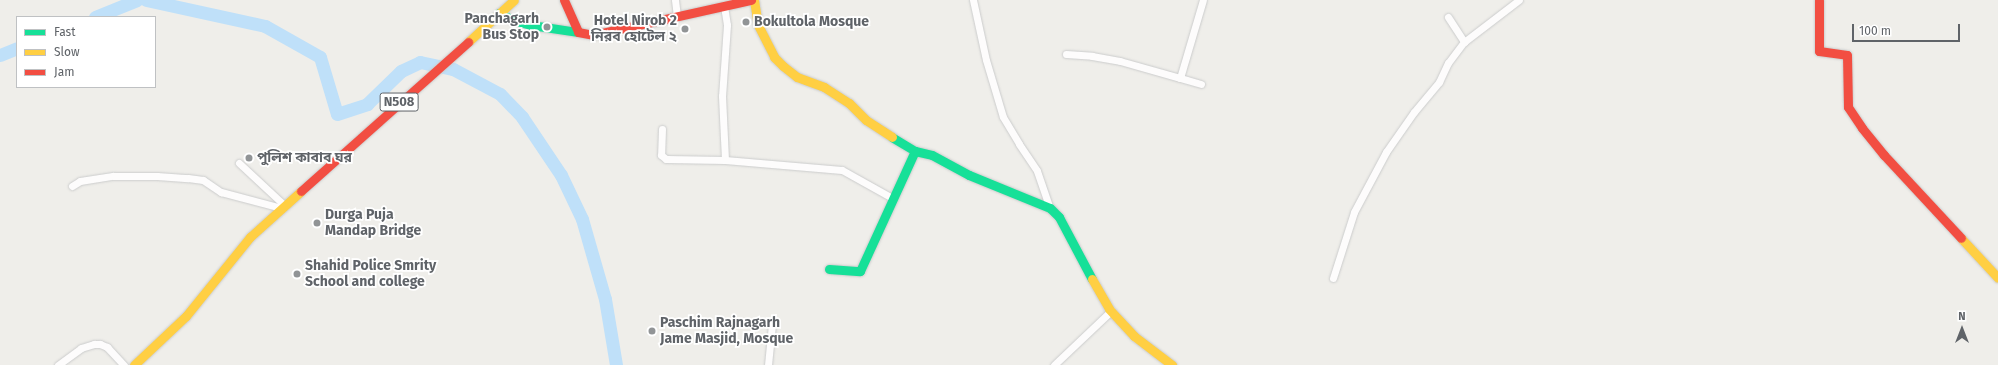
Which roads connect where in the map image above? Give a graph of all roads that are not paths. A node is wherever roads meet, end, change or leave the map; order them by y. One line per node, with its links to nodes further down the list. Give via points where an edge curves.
1 (514, 0): 10 (main road, N508)
2 (564, 0): 13 (main road)
3 (675, 0): 11 (street)
4 (753, 0): 9 (main road); 19 (main road, via 758,25 774,57 783,66 797,77 824,87 849,103 881,131)
5 (973, 0): 25 (street, via 1003,117 1037,171)
6 (1204, 0): 16 (street)
7 (1519, 0): 14 (street)
8 (1819, 0): 28 (main road, via 1818,48 1819,51 1847,55 1848,107 1884,155)
9 (724, 6): 11 (main road); 20 (street, via 727,25 722,96)
10 (499, 13): 13 (main road, via 531,25); 24 (main road, N508)
11 (677, 17): 13 (main road, via 593,35)
12 (1448, 17): 14 (street)
13 (578, 32)
14 (1464, 42): 27 (street, via 1448,63 1439,82 1386,152 1354,212)
15 (1066, 54): 16 (street, via 1120,61)
16 (1180, 78): 17 (street)
17 (1202, 84)
18 (662, 129): 20 (street, via 661,155 666,159)
19 (915, 151): 23 (main road); 25 (main road, via 932,155 969,175)
20 (725, 160): 23 (street, via 842,170)
21 (239, 163): 24 (street)
22 (72, 186): 24 (street, via 80,181 113,176 188,178 203,180 221,192)
23 (892, 198): 26 (main road, via 860,271)
24 (283, 206): 33 (main road, N508, via 234,254 186,316)
25 (1050, 208): 29 (main road, via 1059,217 1072,246)
26 (830, 268)
27 (1333, 278)
28 (1998, 278)
29 (1111, 311): 35 (street); 36 (main road, via 1134,336)
30 (772, 324): 34 (street)
31 (58, 365): 32 (street, via 81,348 94,344 106,347)
32 (124, 365)
33 (134, 365)
34 (768, 365)
35 (1054, 365)
36 (1172, 365)

